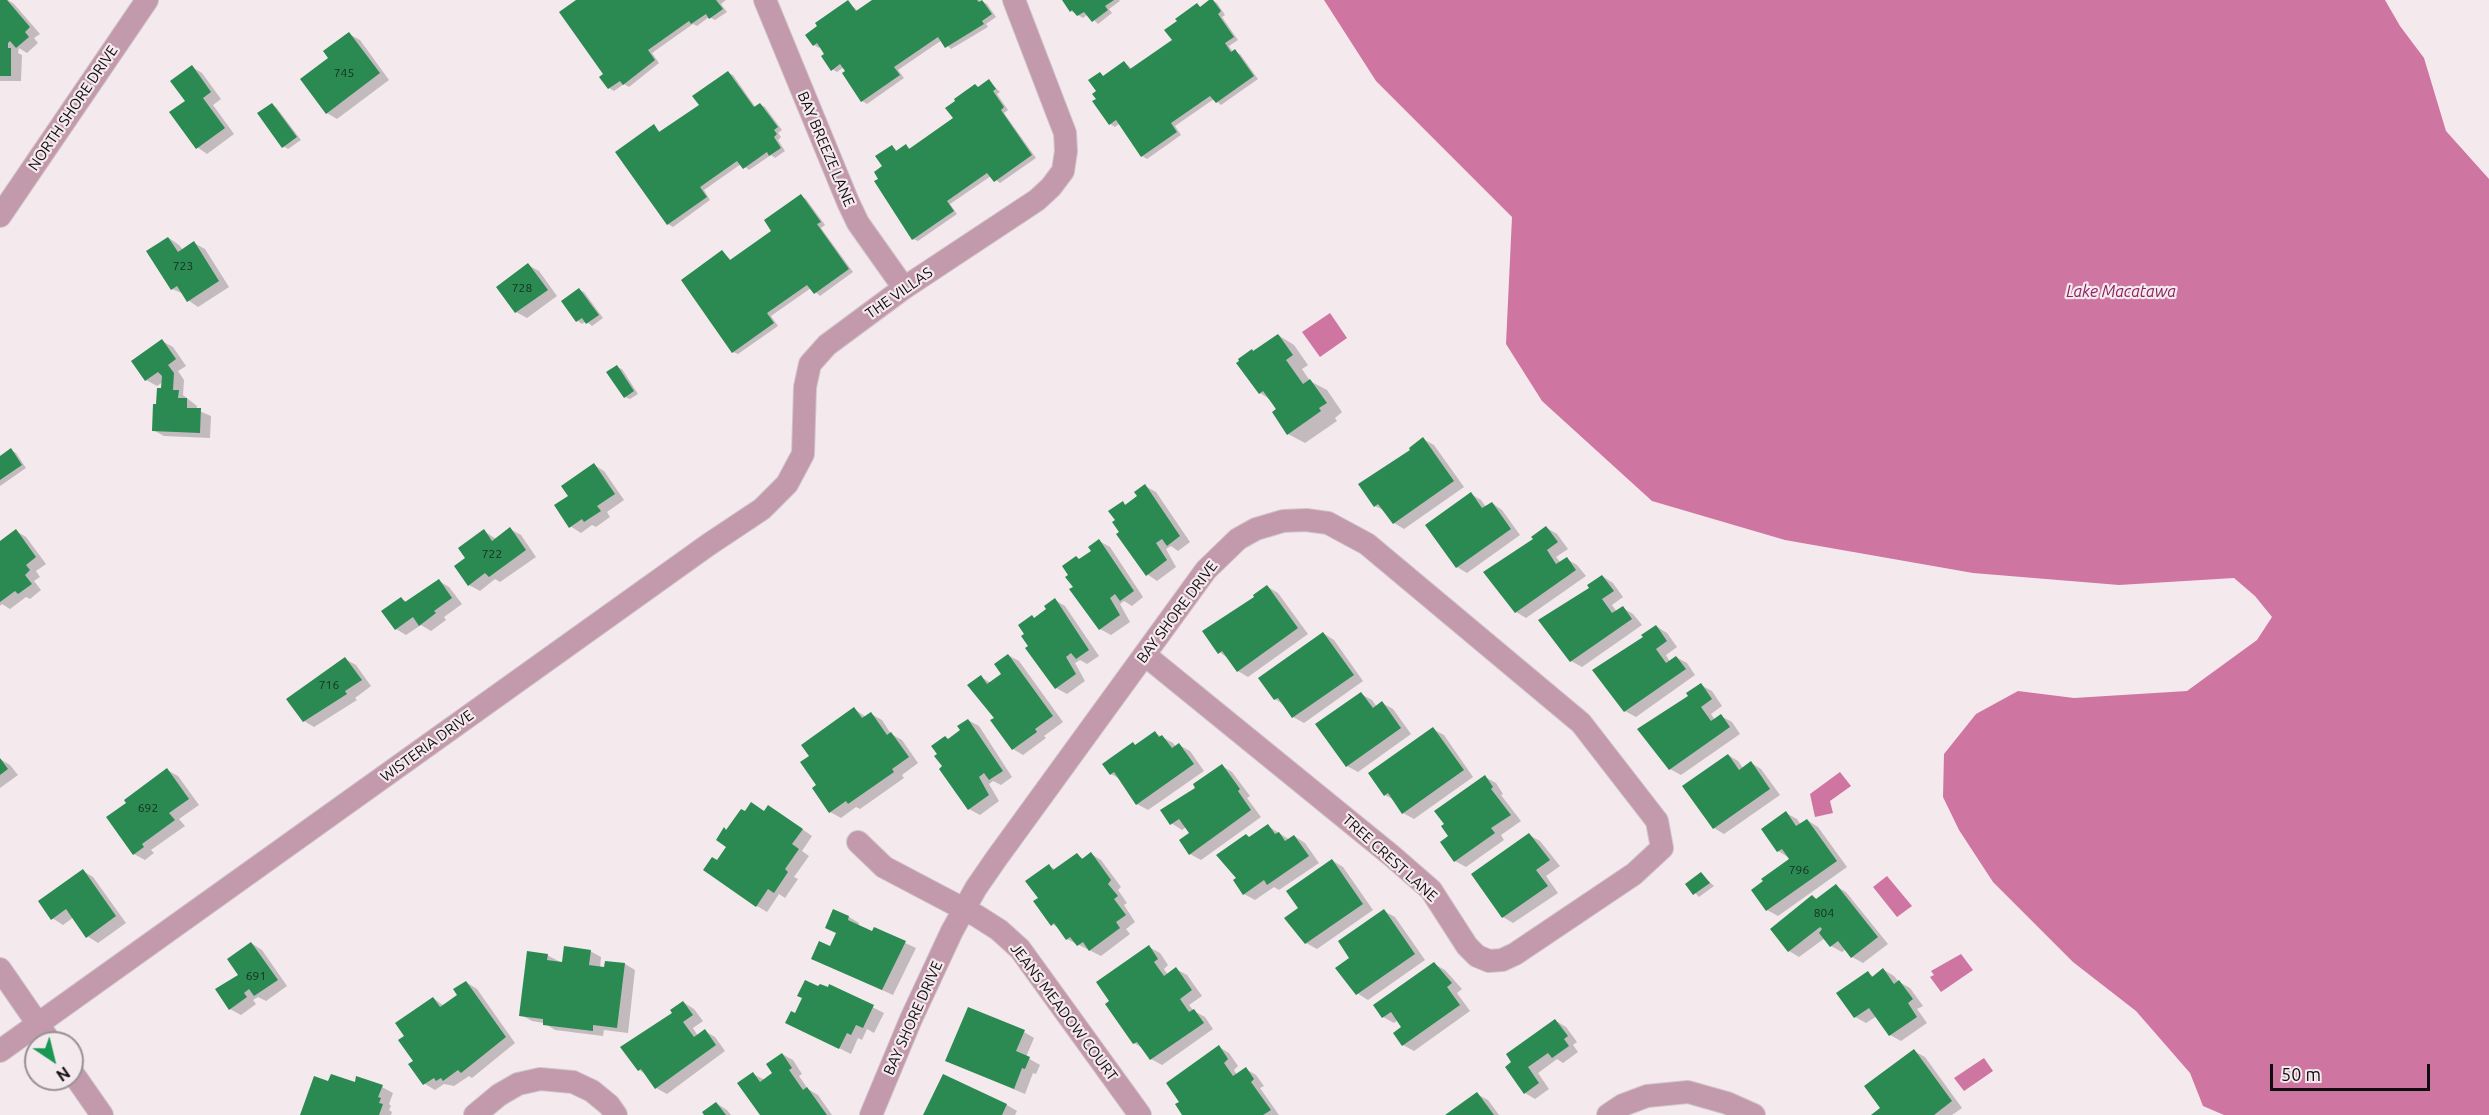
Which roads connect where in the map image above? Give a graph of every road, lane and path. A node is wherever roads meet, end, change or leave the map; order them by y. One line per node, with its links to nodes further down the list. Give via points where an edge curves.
1 (147, 0): 4 (street, NORTH SHORE DRIVE)
2 (765, 0): 5 (street, BAY BREEZE LANE, via 858,224)
3 (1014, 0): 5 (street, THE VILLAS, via 1065,133 1063,171 1037,200)
4 (0, 216)
5 (904, 288): 6 (street, THE VILLAS, via 827,345 810,364 805,387)
6 (803, 454): 12 (street, WISTERIA DRIVE, via 787,484 762,509)
7 (1145, 655): 9 (street, TREE CREST LANE, via 1392,856 1431,891 1472,951 1489,961 1515,954 1634,874); 9 (street, BAY SHORE DRIVE, via 1206,570 1238,539 1256,528 1283,521 1328,523 1366,544 1581,723 1657,821); 10 (street, BAY SHORE DRIVE)
8 (858, 842): 10 (street, JEANS MEADOW COURT, via 884,867)
9 (1662, 848)
10 (964, 909): 19 (street, BAY SHORE DRIVE, via 911,1019); 20 (street, JEANS MEADOW COURT, via 999,930 1020,949)
11 (0, 969): 12 (street)
12 (39, 1024): 13 (street); 14 (street, WISTERIA DRIVE)
13 (43, 1031)
14 (0, 1051)
15 (84, 1089): 16 (street)
16 (102, 1115)
17 (475, 1115): 18 (street, via 518,1084 540,1079 573,1082 592,1091)
18 (616, 1115)
19 (871, 1115)
20 (1140, 1115)
21 (1608, 1115): 22 (street, via 1647,1096 1688,1092)
22 (1754, 1115)

